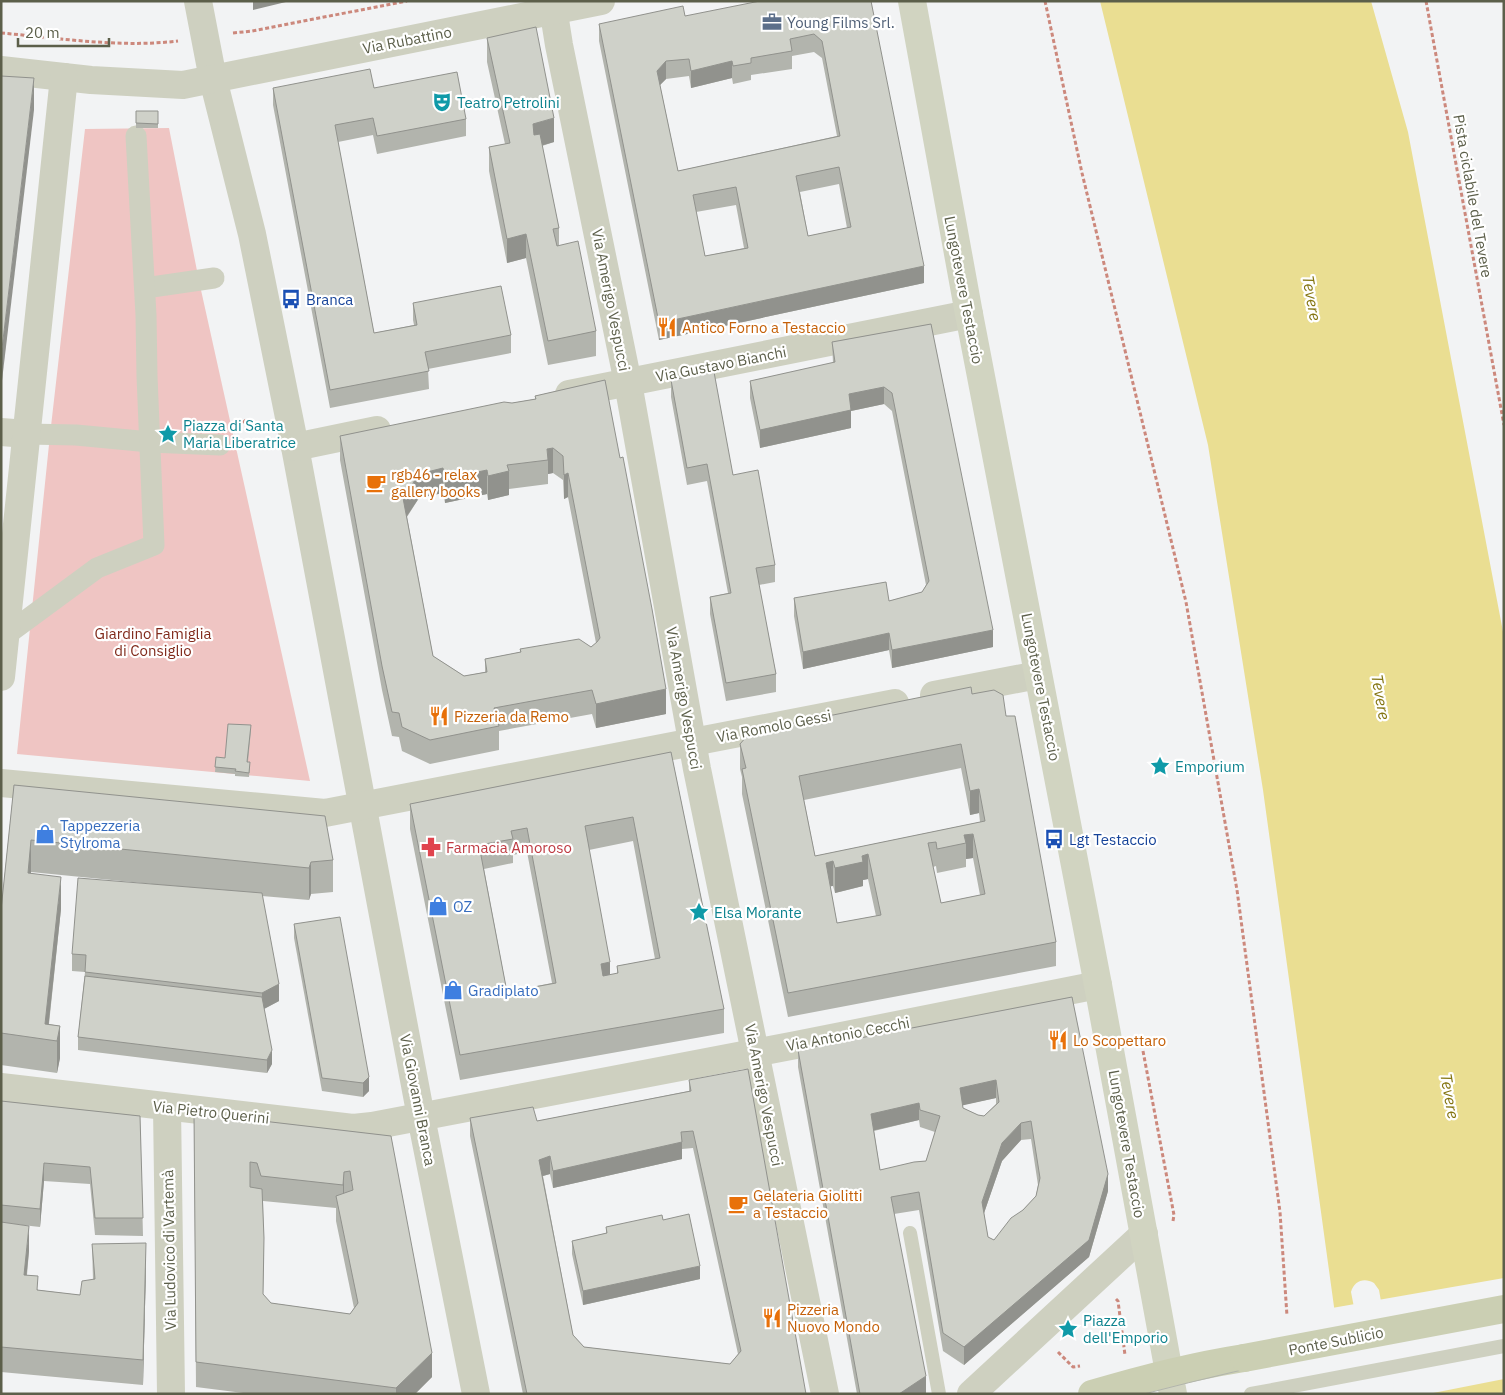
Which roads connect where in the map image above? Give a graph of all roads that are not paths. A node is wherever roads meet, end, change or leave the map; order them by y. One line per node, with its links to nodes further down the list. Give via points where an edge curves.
1 (198, 1): 7 (street)
2 (602, 1): 4 (street, Via Rubattino)
3 (912, 1): 11 (main road, Lungotevere Testaccio)
4 (553, 6): 7 (street, Via Rubattino); 12 (street, Via Amerigo Vespucci)
5 (1, 70): 6 (street)
6 (64, 77): 7 (street, via 183,86); 15 (street)
7 (213, 79): 18 (street, via 252,234)
8 (136, 136): 10 (street)
9 (214, 278): 10 (street)
10 (145, 288): 16 (street)
11 (969, 314): 12 (street, Via Gustavo Bianchi); 20 (main road, Lungotevere Testaccio)
12 (628, 383): 13 (street, Via Gustavo Bianchi); 22 (street, Via Amerigo Vespucci)
13 (550, 398)
14 (402, 425): 18 (street)
15 (14, 433): 16 (street); 19 (street)
16 (150, 442): 17 (street); 19 (street, via 154,545 97,568)
17 (220, 446)
18 (295, 447): 24 (street)
19 (6, 635): 21 (street)
20 (1038, 675): 22 (street, Via Romolo Gessi); 25 (main road, Lungotevere Testaccio)
21 (1, 676)
22 (692, 742): 24 (street, Via Romolo Gessi); 26 (street, Via Amerigo Vespucci)
23 (1, 782): 24 (street, via 325,813)
24 (363, 806): 29 (street, Via Giovanni Branca)
25 (1098, 985): 26 (street, Via Antonio Cecchi); 31 (main road, Lungotevere Testaccio)
26 (756, 1053): 29 (street, Via Antonio Cecchi); 37 (street, Via Amerigo Vespucci)
27 (1, 1087): 28 (street, Via Pietro Querini)
28 (167, 1107): 29 (street, Via Pietro Querini, via 353,1128); 35 (street, Via Ludovico di Vartemà)
29 (421, 1117): 36 (street, Via Giovanni Branca)
30 (910, 1233): 38 (lane)
31 (1144, 1234): 34 (main road, Lungotevere Testaccio); 39 (street)
32 (1504, 1309): 34 (main road, Ponte Sublicio, bridge, via 1211,1364)
33 (1504, 1346): 41 (lane, bridge)
34 (1180, 1376): 40 (main road)
35 (171, 1394)
36 (476, 1394)
37 (825, 1394)
38 (938, 1394)
39 (972, 1394)
40 (1092, 1394)
41 (1250, 1394)

